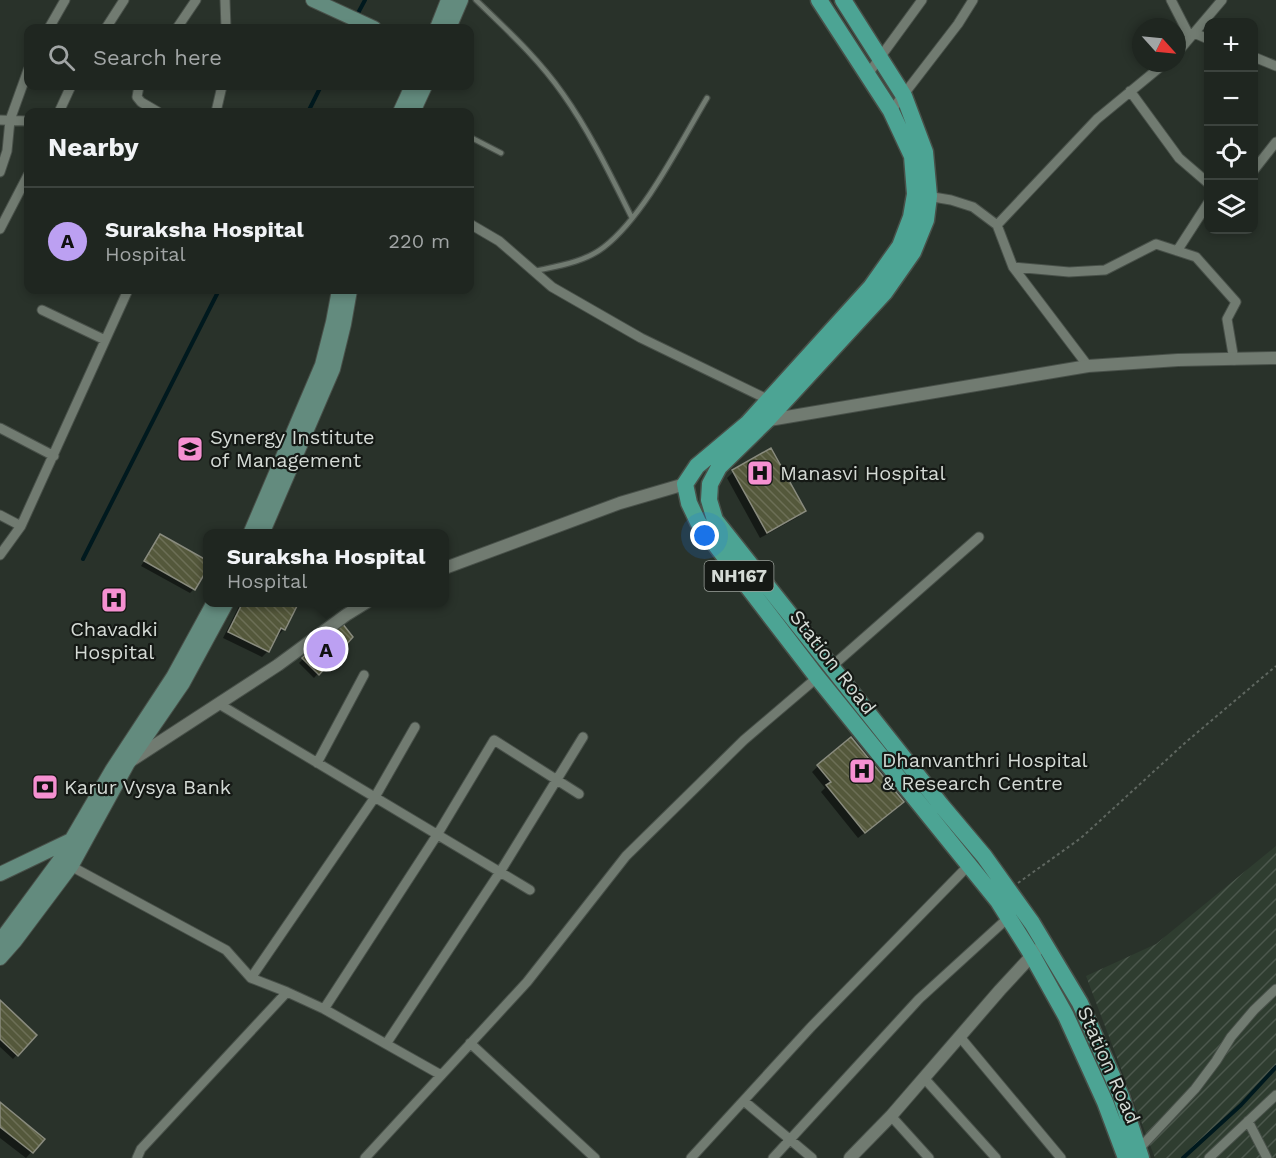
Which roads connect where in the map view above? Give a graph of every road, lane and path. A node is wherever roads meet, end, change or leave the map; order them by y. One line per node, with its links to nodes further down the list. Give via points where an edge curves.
1 (64, 0): 15 (street)
2 (124, 0): 16 (street)
3 (196, 0): 17 (street)
4 (225, 0): 18 (street)
5 (448, 0): 20 (main road)
6 (461, 0): 21 (main road)
7 (476, 0): 58 (lane, via 529,51 564,94)
8 (819, 0): 29 (highway, Station Road / NH167)
9 (843, 0): 25 (highway, Station Road / NH167)
10 (922, 0): 25 (street)
11 (973, 0): 37 (street)
12 (1171, 0): 22 (street)
13 (1222, 0): 22 (street)
14 (318, 3): 19 (main road)
15 (51, 24)
16 (109, 24)
17 (180, 24)
18 (226, 24)
19 (365, 24)
20 (439, 24)
21 (451, 24)
22 (1192, 35): 23 (street); 24 (street)
23 (1204, 38)
24 (1186, 42)
25 (880, 58): 29 (street); 37 (highway, Station Road / NH167)
26 (1258, 59): 27 (street)
27 (1276, 66)
28 (1154, 72): 36 (street)
29 (868, 74): 44 (highway, Station Road / NH167)
30 (24, 79): 45 (street)
31 (69, 90): 39 (street)
32 (138, 90): 40 (street, via 137,97)
33 (221, 90): 41 (street)
34 (410, 90): 42 (main road)
35 (424, 90): 43 (main road)
36 (1130, 92): 52 (street, via 1179,158); 59 (street, via 1097,119)
37 (904, 96): 44 (street); 55 (highway, Station Road / NH167, via 925,152)
38 (707, 98): 58 (lane)
39 (61, 108)
40 (151, 108)
41 (217, 108)
42 (402, 108)
43 (418, 108)
44 (891, 111): 55 (highway, Station Road / NH167, via 912,156)
45 (5, 120): 46 (street); 51 (street, via 7,151)
46 (24, 121)
47 (474, 139): 49 (lane)
48 (1276, 142): 50 (street)
49 (501, 153)
50 (1258, 165)
51 (0, 172)
52 (1205, 180)
53 (24, 184): 54 (street)
54 (19, 194): 56 (street); 61 (street)
55 (922, 195): 59 (street, via 973,207); 74 (highway, Station Road / NH167, via 900,246 871,287); 75 (highway, Station Road / NH167, via 926,220 913,252 885,292)
56 (24, 197)
57 (1204, 210): 62 (street)
58 (632, 218): 64 (lane, via 604,247 575,262)
59 (997, 225): 63 (street)
60 (474, 226): 64 (street, via 499,240)
61 (0, 229)
62 (1177, 251): 63 (street, via 1156,244 1105,270 1069,272); 72 (street, via 1196,257 1236,302 1227,319)
63 (1013, 267): 73 (street)
64 (532, 272): 74 (street, via 641,338)
65 (126, 294): 70 (street)
66 (339, 294): 69 (main road)
67 (349, 294): 69 (main road)
68 (42, 310): 70 (street)
69 (339, 323): 82 (main road); 83 (main road, via 333,369)
70 (105, 340): 78 (street)
71 (1276, 358): 72 (street)
72 (1234, 360): 73 (street)
73 (1088, 366): 75 (street)
74 (769, 400): 76 (highway, Station Road / NH167)
75 (766, 421): 76 (street); 90 (highway, Station Road / NH167, via 719,467 710,484 709,500 715,520)
76 (747, 424): 79 (highway, Station Road / NH167, via 697,466)
77 (0, 428): 78 (street)
78 (54, 456): 81 (street)
79 (685, 484): 86 (street, via 620,503); 93 (highway, Station Road / NH167, via 698,522)
80 (0, 515): 81 (street)
81 (21, 526): 85 (street)
82 (252, 529)
83 (264, 529)
84 (979, 537): 90 (street)
85 (0, 555)
86 (449, 566)
87 (212, 607): 99 (main road, via 173,677)
88 (225, 607): 98 (main road, via 183,683)
89 (360, 607): 94 (street)
90 (832, 666): 93 (street); 110 (highway, Station Road / NH167)
91 (1276, 666): 110 (path, via 1081,838)
92 (364, 675): 97 (street)
93 (817, 677): 107 (highway, Station Road / NH167); 121 (street, via 744,740 626,856 527,982)
94 (219, 704): 97 (street); 98 (street)
95 (415, 727): 102 (street)
96 (583, 737): 100 (street)
97 (317, 762): 102 (street)
98 (128, 763): 99 (street); 103 (main road)
99 (112, 770): 105 (main road)
100 (557, 779): 101 (street); 104 (street, via 494,740); 108 (street)
101 (579, 794)
102 (375, 798): 104 (street); 116 (street)
103 (90, 828): 105 (main road); 106 (main road)
104 (438, 835): 108 (street); 119 (street)
105 (72, 839): 106 (main road); 109 (main road)
106 (65, 863): 113 (main road); 115 (main road, via 15,942); 116 (street, via 226,950)
107 (969, 865): 112 (highway, Station Road / NH167); 126 (street)
108 (500, 872): 111 (street); 122 (street)
109 (0, 874)
110 (1008, 889): 114 (highway, Station Road / NH167)
111 (530, 890)
112 (1009, 917): 114 (highway, Station Road / NH167); 129 (street, via 919,999)
113 (0, 941)
114 (1039, 949): 120 (street); 130 (highway, Station Road / NH167, via 1080,1003 1121,1096)
115 (0, 958)
116 (251, 978): 118 (street)
117 (1276, 989): 130 (street, via 1231,1037 1195,1089)
118 (287, 992): 119 (street); 131 (street, via 141,1149)
119 (324, 1009): 122 (street)
120 (960, 1037): 124 (street); 140 (street)
121 (470, 1043): 123 (street); 133 (street)
122 (386, 1044): 123 (street)
123 (441, 1075): 132 (street)
124 (924, 1078): 127 (street); 139 (street)
125 (1276, 1095): 128 (street)
126 (744, 1101): 129 (street); 134 (street)
127 (891, 1116): 137 (street); 138 (street)
128 (1248, 1120): 141 (street); 142 (street)
129 (790, 1140): 135 (street); 136 (street)
130 (1135, 1155)
131 (137, 1158)
132 (365, 1158)
133 (595, 1158)
134 (691, 1158)
135 (773, 1158)
136 (812, 1158)
137 (850, 1158)
138 (929, 1158)
139 (996, 1158)
140 (1060, 1158)
141 (1209, 1158)
142 (1267, 1158)

